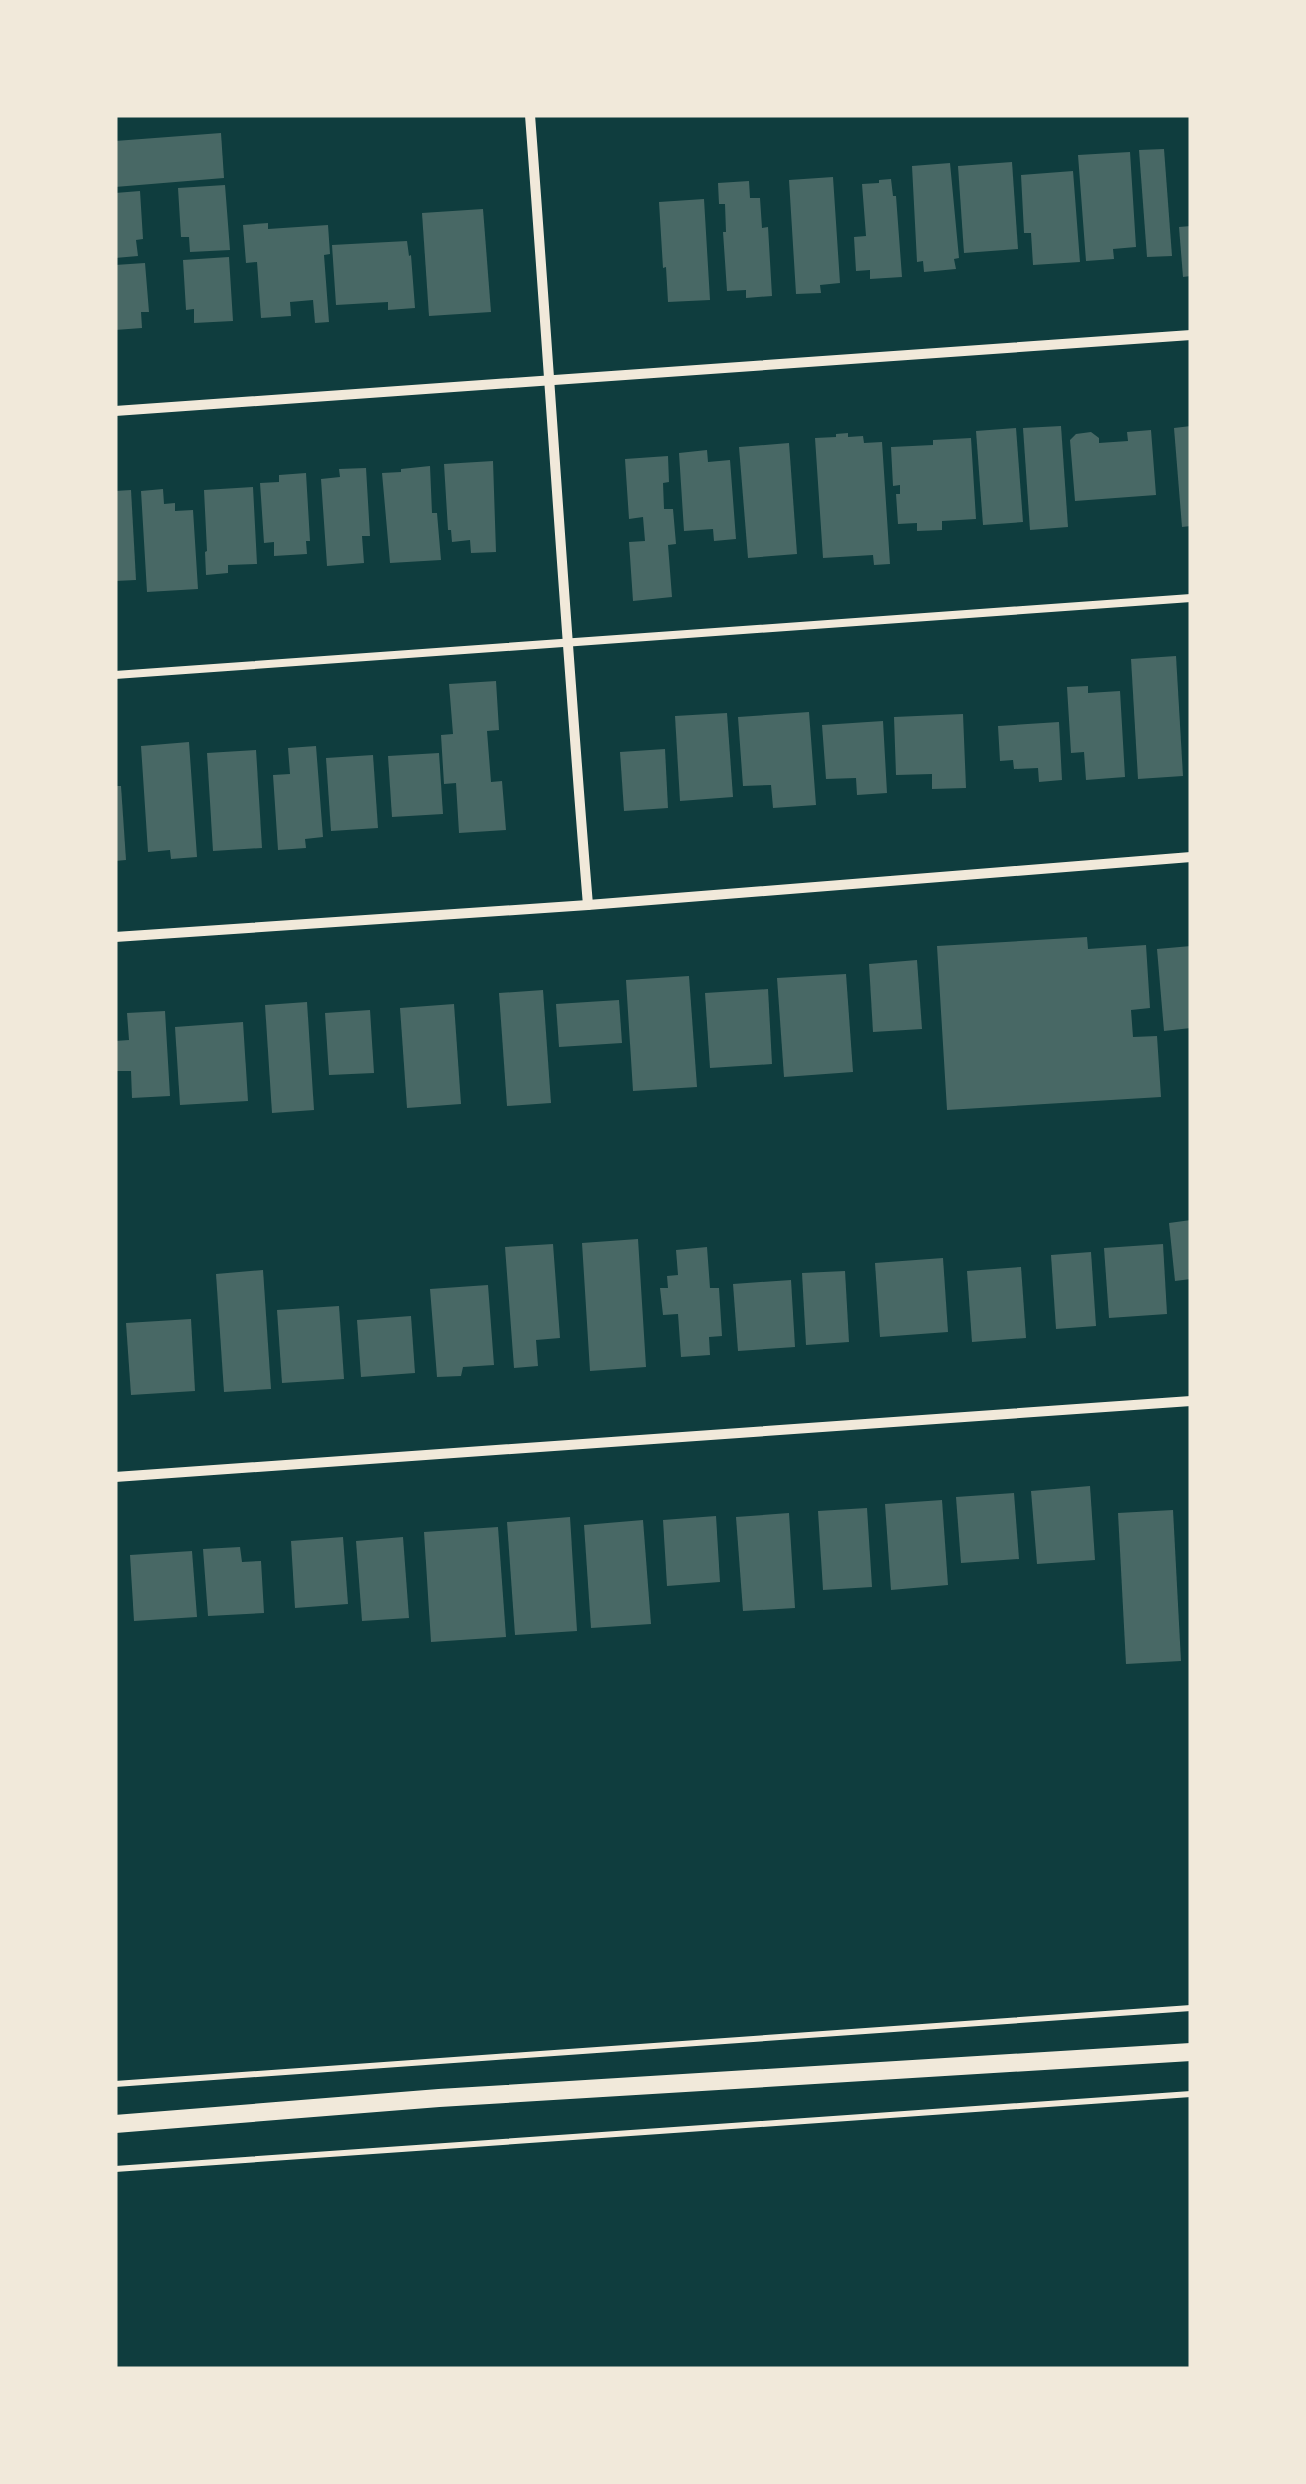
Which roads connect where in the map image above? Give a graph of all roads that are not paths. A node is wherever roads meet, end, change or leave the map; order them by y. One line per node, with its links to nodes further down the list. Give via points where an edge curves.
1 (530, 115): 3 (street)
2 (1191, 335): 3 (street)
3 (550, 380): 4 (street); 6 (street)
4 (115, 410)
5 (1191, 598): 6 (lane)
6 (566, 642): 7 (lane); 9 (street)
7 (115, 675)
8 (1191, 857): 9 (street)
9 (588, 904): 10 (street)
10 (115, 938)
11 (1191, 1401): 12 (street)
12 (115, 1477)
13 (1191, 2052): 14 (street)
14 (115, 2124)

